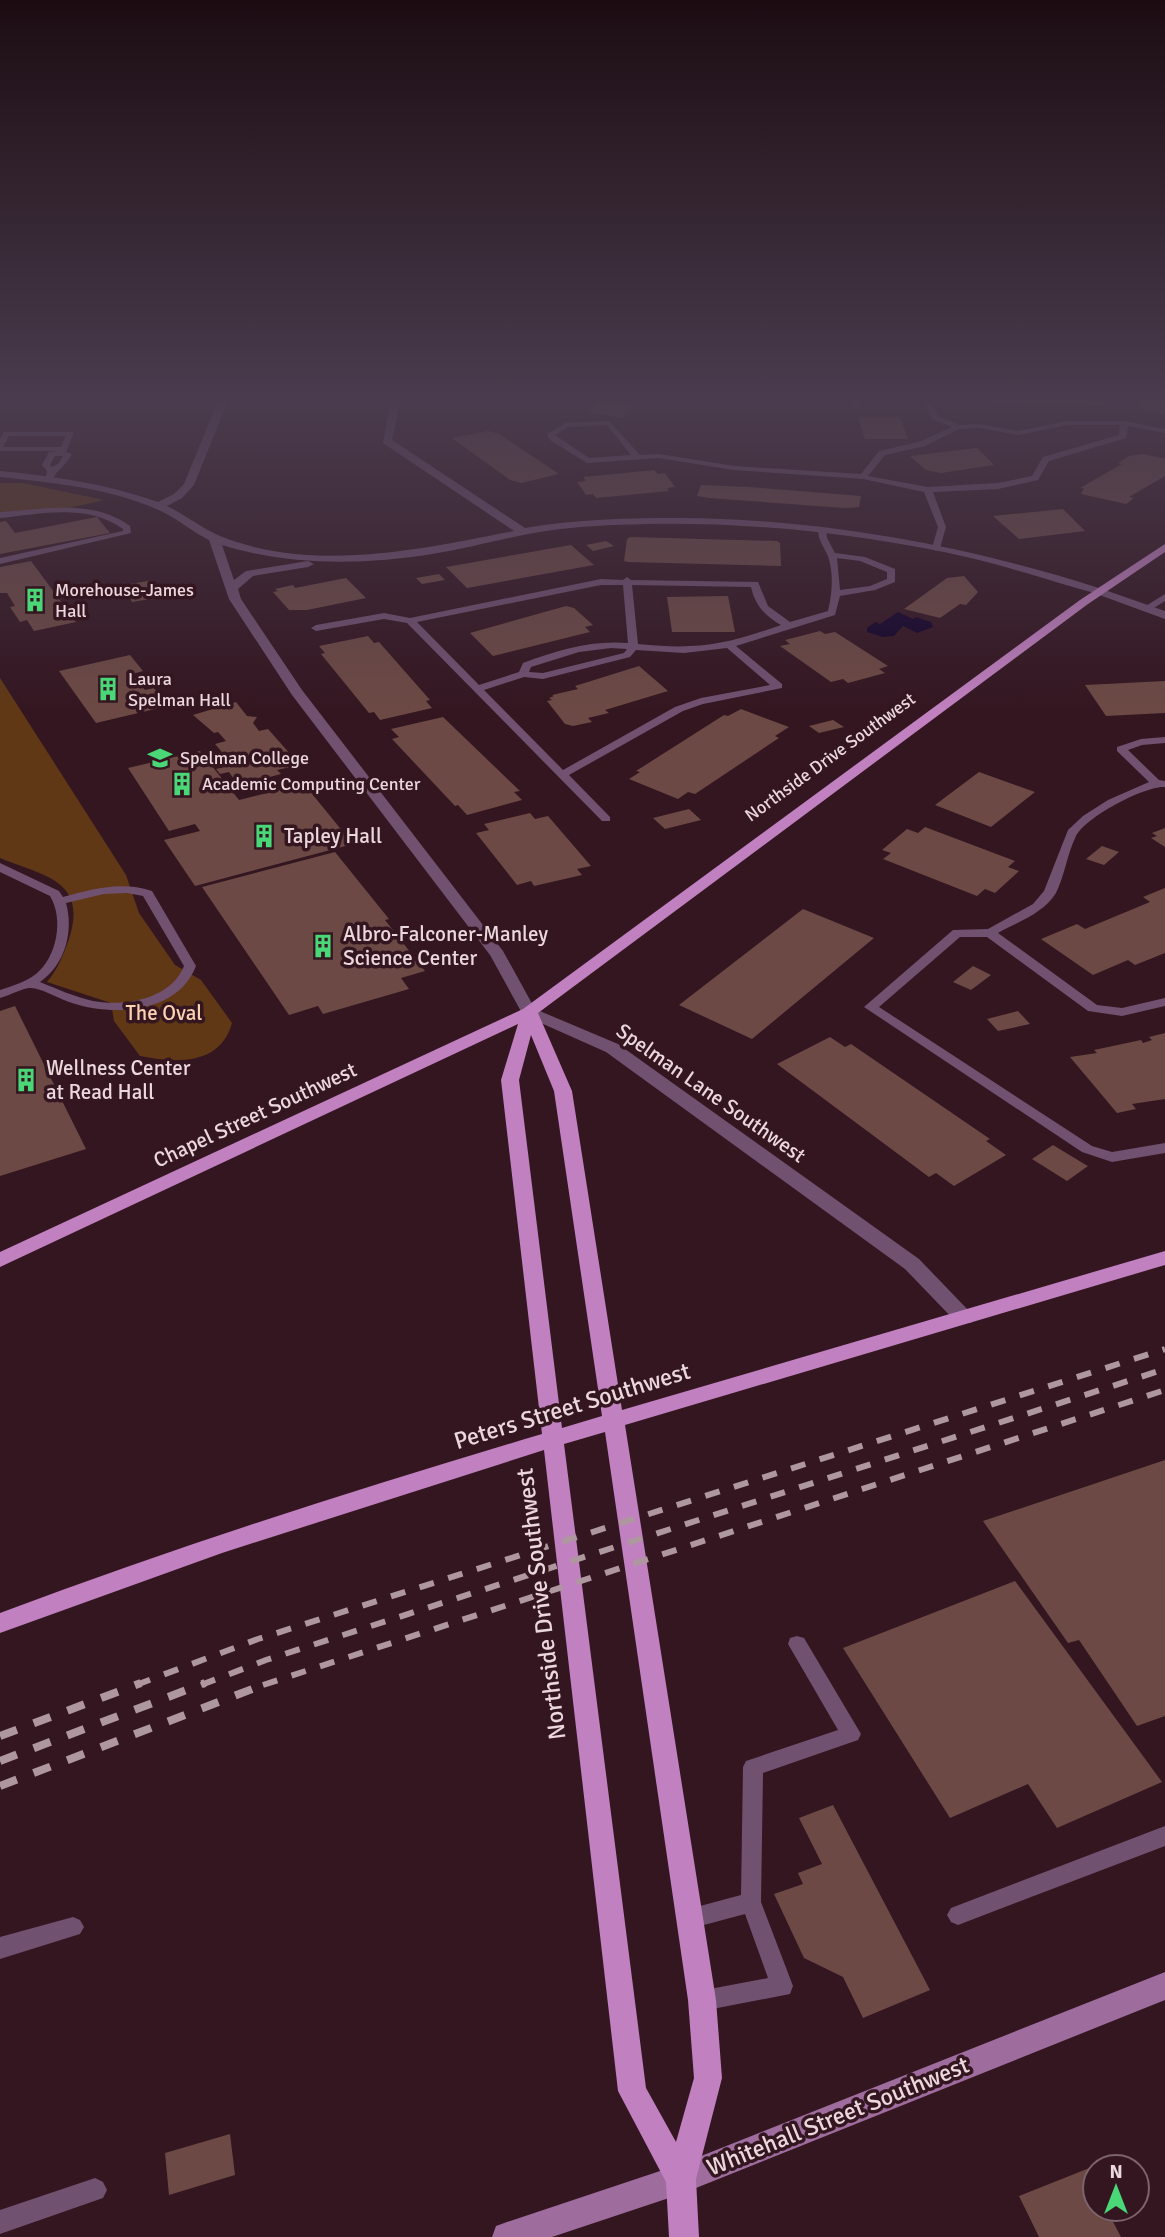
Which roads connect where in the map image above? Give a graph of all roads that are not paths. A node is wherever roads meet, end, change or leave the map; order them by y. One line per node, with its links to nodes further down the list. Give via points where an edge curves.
1 (146, 502): 5 (street)
2 (166, 502): 5 (street)
3 (479, 502): 8 (street)
4 (933, 502): 11 (lane, via 942,527)
5 (159, 506): 9 (street)
6 (0, 515): 14 (lane, via 94,512 120,520 127,533)
7 (822, 530): 8 (street, via 640,521); 11 (street); 12 (lane, via 821,538)
8 (523, 532): 13 (street)
9 (214, 538): 13 (street, via 280,554); 16 (street)
10 (1165, 547): 17 (main road, Northside Drive Southwest)
11 (936, 548): 17 (street, via 1044,573)
12 (832, 555): 18 (lane); 18 (lane, via 862,559 892,571 892,580 872,588)
13 (370, 558): 16 (street, via 257,571 242,577)
14 (0, 561)
15 (627, 580): 22 (lane); 23 (lane, via 755,583 764,609); 26 (lane)
16 (231, 589): 39 (street, via 297,692 497,954)
17 (1098, 592): 20 (street); 39 (main road, Northside Drive Southwest)
18 (834, 594): 23 (lane, via 832,612)
19 (1163, 599): 20 (lane)
20 (1146, 609): 21 (street)
21 (1165, 615)
22 (410, 621): 24 (lane, via 384,616); 28 (lane)
23 (787, 624): 25 (lane)
24 (316, 628)
25 (730, 646): 26 (lane, via 676,651); 30 (lane, via 778,686 679,709)
26 (633, 647): 27 (lane, via 627,655 592,665 543,676); 27 (lane, via 609,645 559,654 527,665)
27 (523, 674): 28 (lane)
28 (477, 689): 30 (lane)
29 (1165, 740): 31 (lane, via 1121,749)
30 (562, 775): 32 (lane)
31 (1161, 784): 35 (lane, via 1087,818 1072,832 1050,892 1037,906)
32 (606, 819)
33 (0, 867): 34 (lane, via 40,884)
34 (61, 901): 36 (lane, via 63,931 57,951 49,969); 36 (lane, via 98,891 148,894 190,966 171,993 110,1010)
35 (990, 933): 38 (lane, via 1093,1008 1122,1012); 40 (lane, via 957,933 871,1007 1087,1149 1112,1157)
36 (31, 983): 37 (lane)
37 (0, 994)
38 (1165, 1002)
39 (529, 1012): 42 (main road, Chapel Street Southwest); 43 (street, Spelman Lane Southwest, via 612,1048 912,1264); 49 (main road, Northside Drive Southwest, via 563,1091); 54 (main road, Northside Drive Southwest, via 510,1080 612,1940 632,2091)
40 (1165, 1148)
41 (1165, 1258): 43 (main road, Peters Street Southwest)
42 (0, 1260)
43 (964, 1318): 44 (main road, Peters Street Southwest, via 276,1525)
44 (0, 1623)
45 (797, 1644): 47 (lane, via 850,1734 753,1767)
46 (1165, 1836): 48 (lane)
47 (751, 1902): 49 (lane); 53 (lane, via 782,1986)
48 (958, 1915)
49 (689, 1919): 53 (main road, Northside Drive Southwest)
50 (74, 1927): 51 (lane)
51 (0, 1948)
52 (1165, 1986): 54 (main road, Whitehall Street Southwest)
53 (702, 2000): 54 (main road, Northside Drive Southwest, via 708,2078)
54 (681, 2179): 57 (main road, Whitehall Street Southwest); 58 (main road, Northside Drive Southwest)
55 (95, 2190): 56 (lane)
56 (0, 2222)
57 (507, 2237)
58 (684, 2237)

